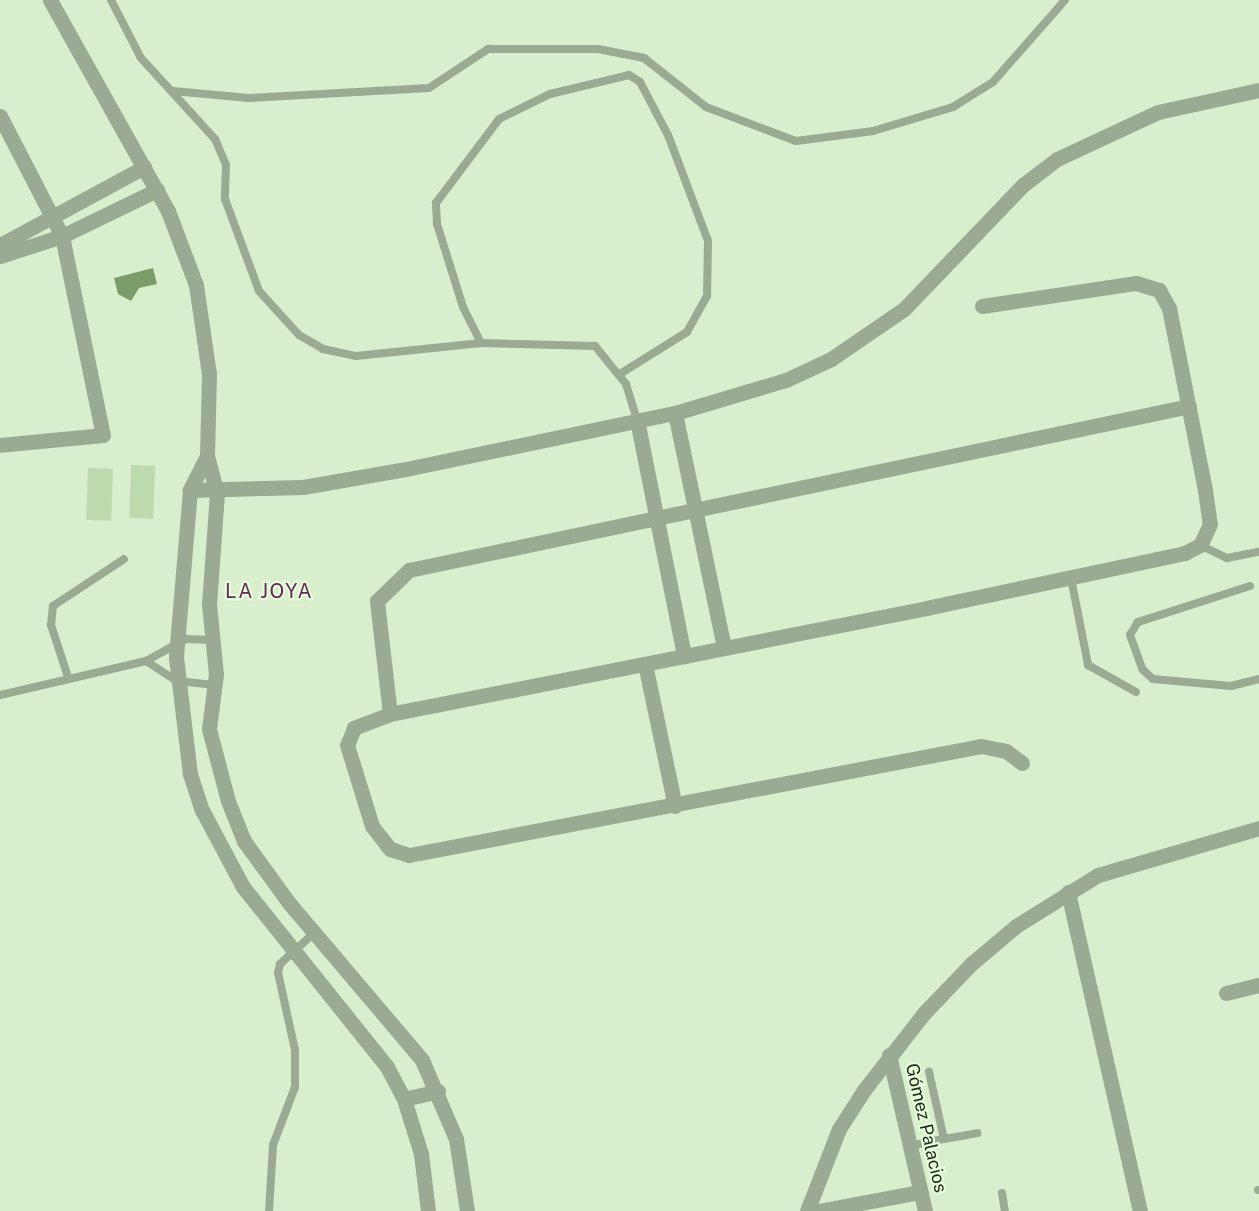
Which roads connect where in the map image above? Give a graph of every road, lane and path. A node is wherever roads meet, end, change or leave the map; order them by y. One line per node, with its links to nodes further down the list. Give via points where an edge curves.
1 (50, 0): 7 (street)
2 (111, 0): 5 (lane, via 141,58)
3 (1065, 0): 5 (lane, via 993,82 953,107 873,131 796,141 706,107 644,58 598,49 488,49 429,88 249,98)
4 (1259, 90): 19 (street, via 1158,112 1057,159 1023,185 903,309 873,332 786,380)
5 (173, 91): 16 (lane, via 215,139 226,165 225,199 259,291 299,335 323,350 356,356)
6 (0, 116): 10 (street)
7 (144, 167): 8 (street); 9 (street)
8 (157, 190): 11 (street); 22 (street, via 184,248 206,329)
9 (90, 195): 10 (street); 11 (street)
10 (53, 215): 12 (street); 13 (street)
11 (100, 217): 12 (street)
12 (62, 236): 14 (street); 21 (street, via 102,436)
13 (0, 245)
14 (0, 256)
15 (982, 306): 18 (street, via 1150,285 1169,308)
16 (481, 343): 17 (lane, via 595,346); 17 (lane, via 463,307 437,224 436,202 500,119 550,94 628,75 640,82 668,135 708,241 707,296 687,332)
17 (620, 374): 20 (lane)
18 (1189, 406): 25 (street); 27 (street, via 1210,524)
19 (675, 412): 20 (street); 25 (street)
20 (638, 420): 24 (street, via 315,485); 26 (street)
21 (0, 445)
22 (207, 456): 23 (street); 24 (street)
23 (190, 490): 24 (street); 33 (street)
24 (217, 493): 32 (street, via 209,604)
25 (693, 510): 26 (street); 34 (street)
26 (657, 518): 35 (street); 44 (street, via 409,570 396,578 378,601 376,612)
27 (1200, 545): 28 (lane, via 1227,558); 30 (street, via 1185,553)
28 (1259, 552)
29 (124, 559): 38 (lane, via 53,606 51,625)
30 (1071, 578): 34 (street); 42 (lane, via 1088,665)
31 (1250, 586): 39 (lane, via 1138,622 1130,635 1143,670 1153,679 1231,686)
32 (212, 640): 33 (lane); 41 (street)
33 (177, 643): 36 (lane); 40 (street)
34 (724, 648): 35 (street)
35 (684, 656): 37 (street)
36 (146, 662): 38 (lane); 40 (lane)
37 (645, 664): 44 (street); 46 (street)
38 (68, 677): 43 (lane)
39 (1259, 679)
40 (177, 681): 41 (lane); 50 (street, via 190,774 202,810 243,887)
41 (214, 685): 49 (street, via 209,729 228,801 244,841)
42 (1136, 692)
43 (0, 695)
44 (390, 714): 46 (street, via 354,728 347,745 372,826 399,853 442,852)
45 (1022, 763): 46 (street, via 1006,751 981,746)
46 (675, 806)
47 (1259, 828): 48 (street, via 1146,858)
48 (1068, 892): 53 (street, via 971,964); 69 (street)
49 (314, 933): 50 (lane); 55 (street, via 405,1035)
50 (291, 952): 56 (street, via 357,1028); 62 (lane, via 278,973 295,1050 295,1087 273,1145)
51 (1259, 986): 52 (street)
52 (1226, 993)
53 (889, 1054): 59 (street, Gómez Palacios); 65 (street, via 839,1129)
54 (929, 1072): 58 (lane)
55 (438, 1091): 56 (street); 64 (street, via 456,1139)
56 (404, 1099): 63 (street, via 421,1154)
57 (977, 1133): 58 (lane)
58 (944, 1139): 59 (lane)
59 (910, 1146): 60 (street, Gómez Palacios)
60 (920, 1192): 66 (street); 67 (street, Gómez Palacios)
61 (1002, 1193): 68 (lane)
62 (268, 1211)
63 (428, 1211)
64 (467, 1211)
65 (807, 1211)
66 (818, 1211)
67 (925, 1211)
68 (1005, 1211)
69 (1140, 1211)

